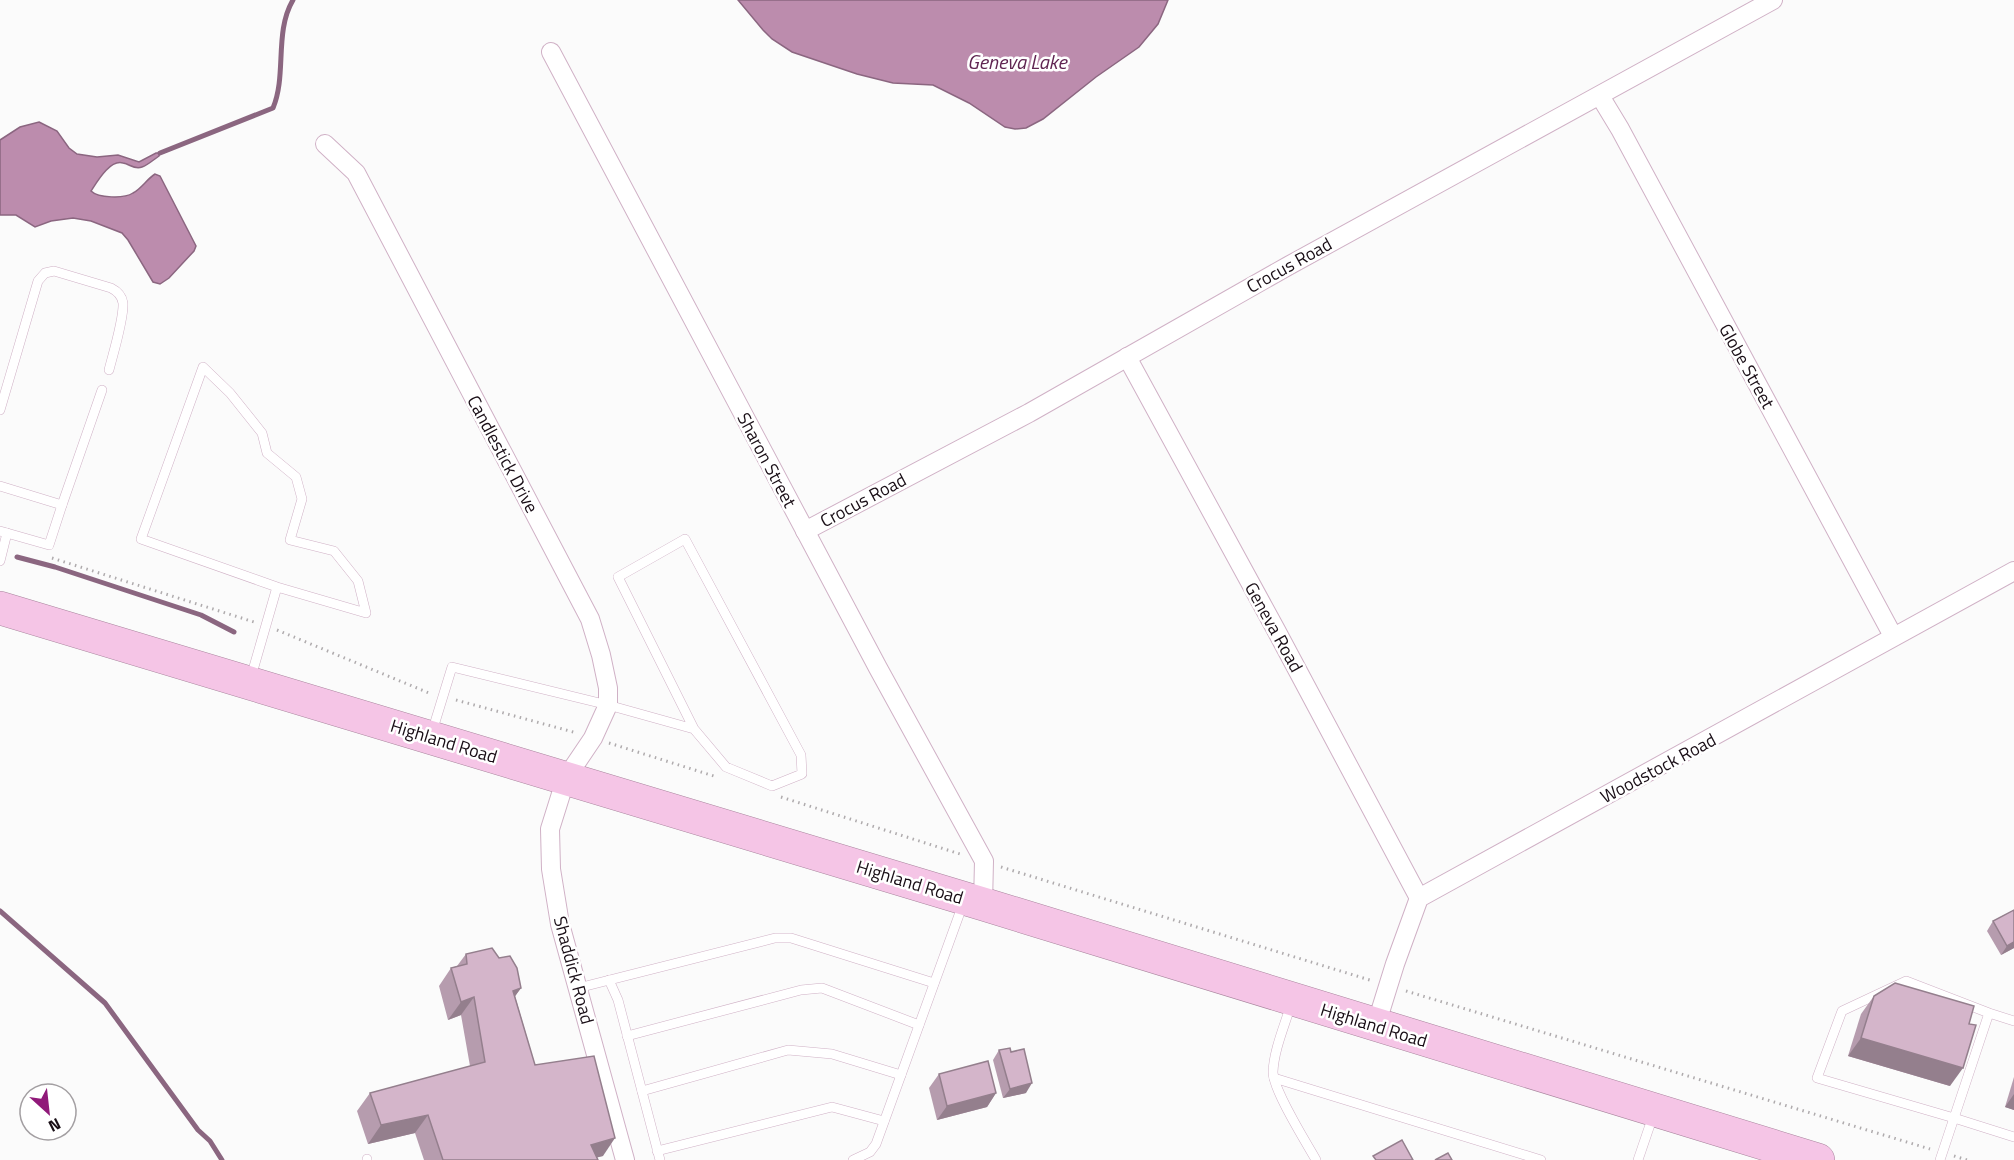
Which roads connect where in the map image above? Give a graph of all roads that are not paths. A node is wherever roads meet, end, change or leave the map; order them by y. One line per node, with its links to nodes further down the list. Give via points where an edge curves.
1 (1773, 0): 3 (street, Crocus Road)
2 (551, 52): 11 (street, Sharon Street)
3 (1600, 96): 5 (street, Crocus Road); 17 (street, Globe Street)
4 (325, 144): 19 (street, Candlestick Drive, via 356,173 590,619 602,655)
5 (1127, 357): 11 (street, Crocus Road); 23 (street, Geneva Road)
6 (109, 370): 8 (lane, via 123,302 118,292 54,271 45,273 38,281)
7 (102, 390): 10 (lane)
8 (0, 410)
9 (0, 486): 10 (lane)
10 (62, 505): 12 (lane, via 49,545)
11 (805, 531): 24 (street, Sharon Street, via 984,861)
12 (4, 532): 13 (lane)
13 (0, 561)
14 (2014, 571): 17 (street, Woodstock Road)
15 (277, 587): 15 (lane, via 366,613 358,581 334,551 290,540 302,499 296,477 267,453 262,433 203,367 141,539); 18 (lane)
16 (0, 608): 18 (highway, Highland Road)
17 (1893, 636): 23 (street, Woodstock Road)
18 (250, 682): 21 (highway, Highland Road)
19 (608, 705): 20 (lane); 21 (lane, via 452,667); 22 (street, Candlestick Drive, via 593,738)
20 (694, 729): 20 (lane, via 726,766 772,786 802,774 801,755 685,539 618,577)
21 (430, 737): 22 (highway, Highland Road)
22 (566, 778): 24 (highway, Highland Road); 27 (street, Shaddick Road, via 550,829 551,868 560,924)
23 (1419, 898): 32 (street)
24 (974, 901): 26 (lane); 28 (highway, Highland Road)
25 (609, 980): 26 (lane, via 775,938 791,938); 27 (lane); 33 (lane)
26 (934, 983): 31 (lane)
27 (578, 988): 42 (street, Shaddick Road)
28 (1292, 1000): 32 (highway, Highland Road); 35 (lane, via 1275,1060)
29 (1989, 1013): 30 (lane); 38 (lane); 38 (lane, via 1906,981 1842,1011 1817,1078)
30 (2014, 1021)
31 (919, 1025): 33 (lane, via 822,988 801,990); 34 (lane)
32 (1376, 1025): 37 (highway, Highland Road)
33 (627, 1036): 36 (lane)
34 (901, 1075): 36 (lane, via 831,1054 788,1050); 39 (lane)
35 (1274, 1078): 44 (lane); 45 (lane)
36 (642, 1091): 41 (lane)
37 (1655, 1111): 46 (lane); 47 (highway, Highland Road)
38 (1954, 1118): 40 (lane); 48 (lane)
39 (884, 1121): 41 (lane, via 832,1107); 43 (lane, via 870,1152)
40 (2014, 1137)
41 (659, 1155)
42 (625, 1160)
43 (853, 1160)
44 (1316, 1160)
45 (1540, 1160)
46 (1638, 1160)
47 (1818, 1160)
48 (1940, 1160)

